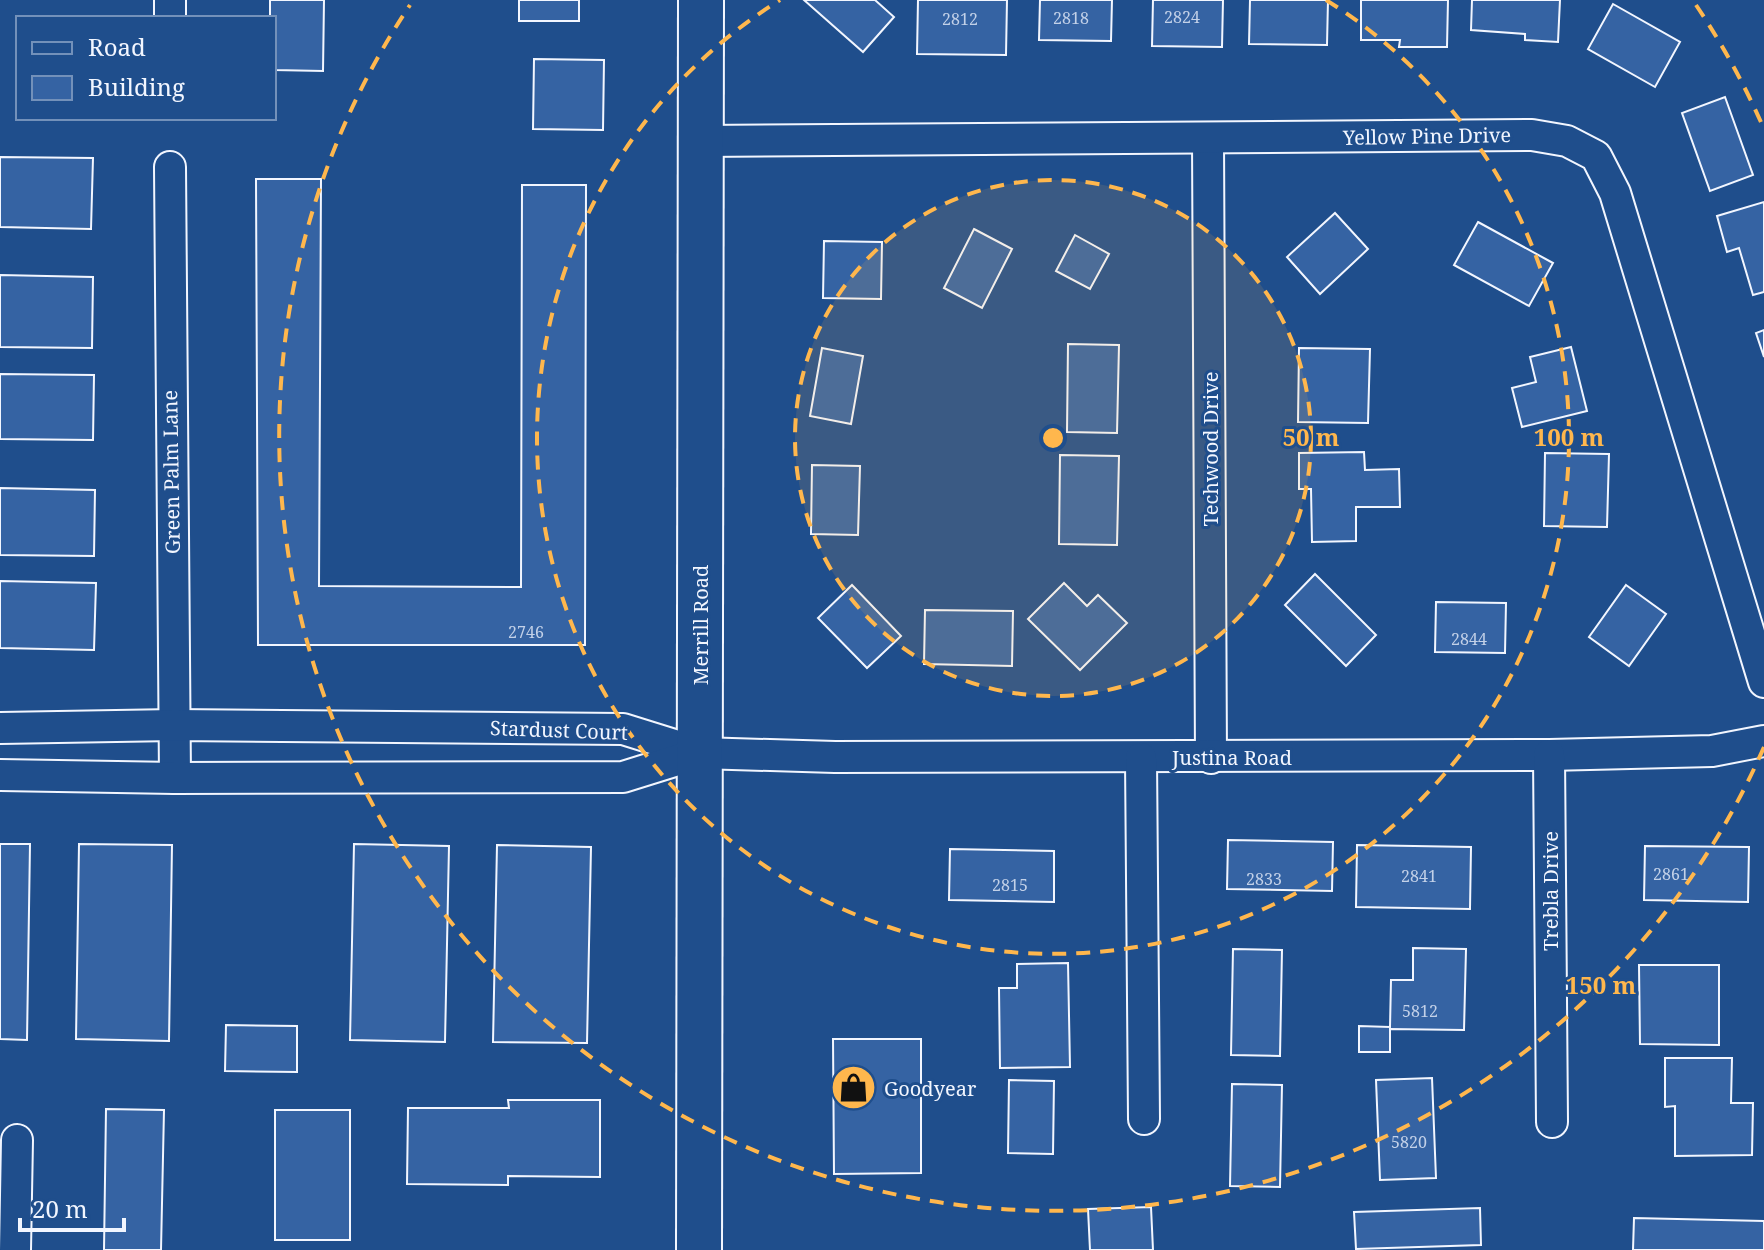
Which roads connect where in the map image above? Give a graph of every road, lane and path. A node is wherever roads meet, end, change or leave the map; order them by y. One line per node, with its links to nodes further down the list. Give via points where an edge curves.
1 (701, 0): 3 (main road, Merrill Road)
2 (1208, 139): 3 (street, Yellow Pine Drive); 5 (street, Yellow Pine Drive, via 1532,135 1567,141 1596,156 1615,193); 12 (street, Techwood Drive)
3 (701, 141): 9 (main road, Merrill Road)
4 (170, 167): 6 (street, Green Palm Lane)
5 (1764, 682)
6 (174, 725): 7 (street, Stardust Court); 9 (street, Stardust Court, via 623,729); 14 (street, Green Palm Lane)
7 (0, 728)
8 (1764, 741): 10 (street, Justina Road, via 1712,751)
9 (700, 753): 11 (street, Justina Road); 14 (street, Stardust Court, via 623,777); 19 (main road, Merrill Road)
10 (1549, 755): 12 (street, Justina Road); 16 (street, Trebla Drive)
11 (1141, 758): 12 (street, Justina Road); 15 (street)
12 (1211, 758)
13 (0, 775): 14 (street, Stardust Court)
14 (175, 778)
15 (1144, 1119)
16 (1552, 1122)
17 (17, 1140): 18 (street)
18 (15, 1250)
19 (699, 1250)

